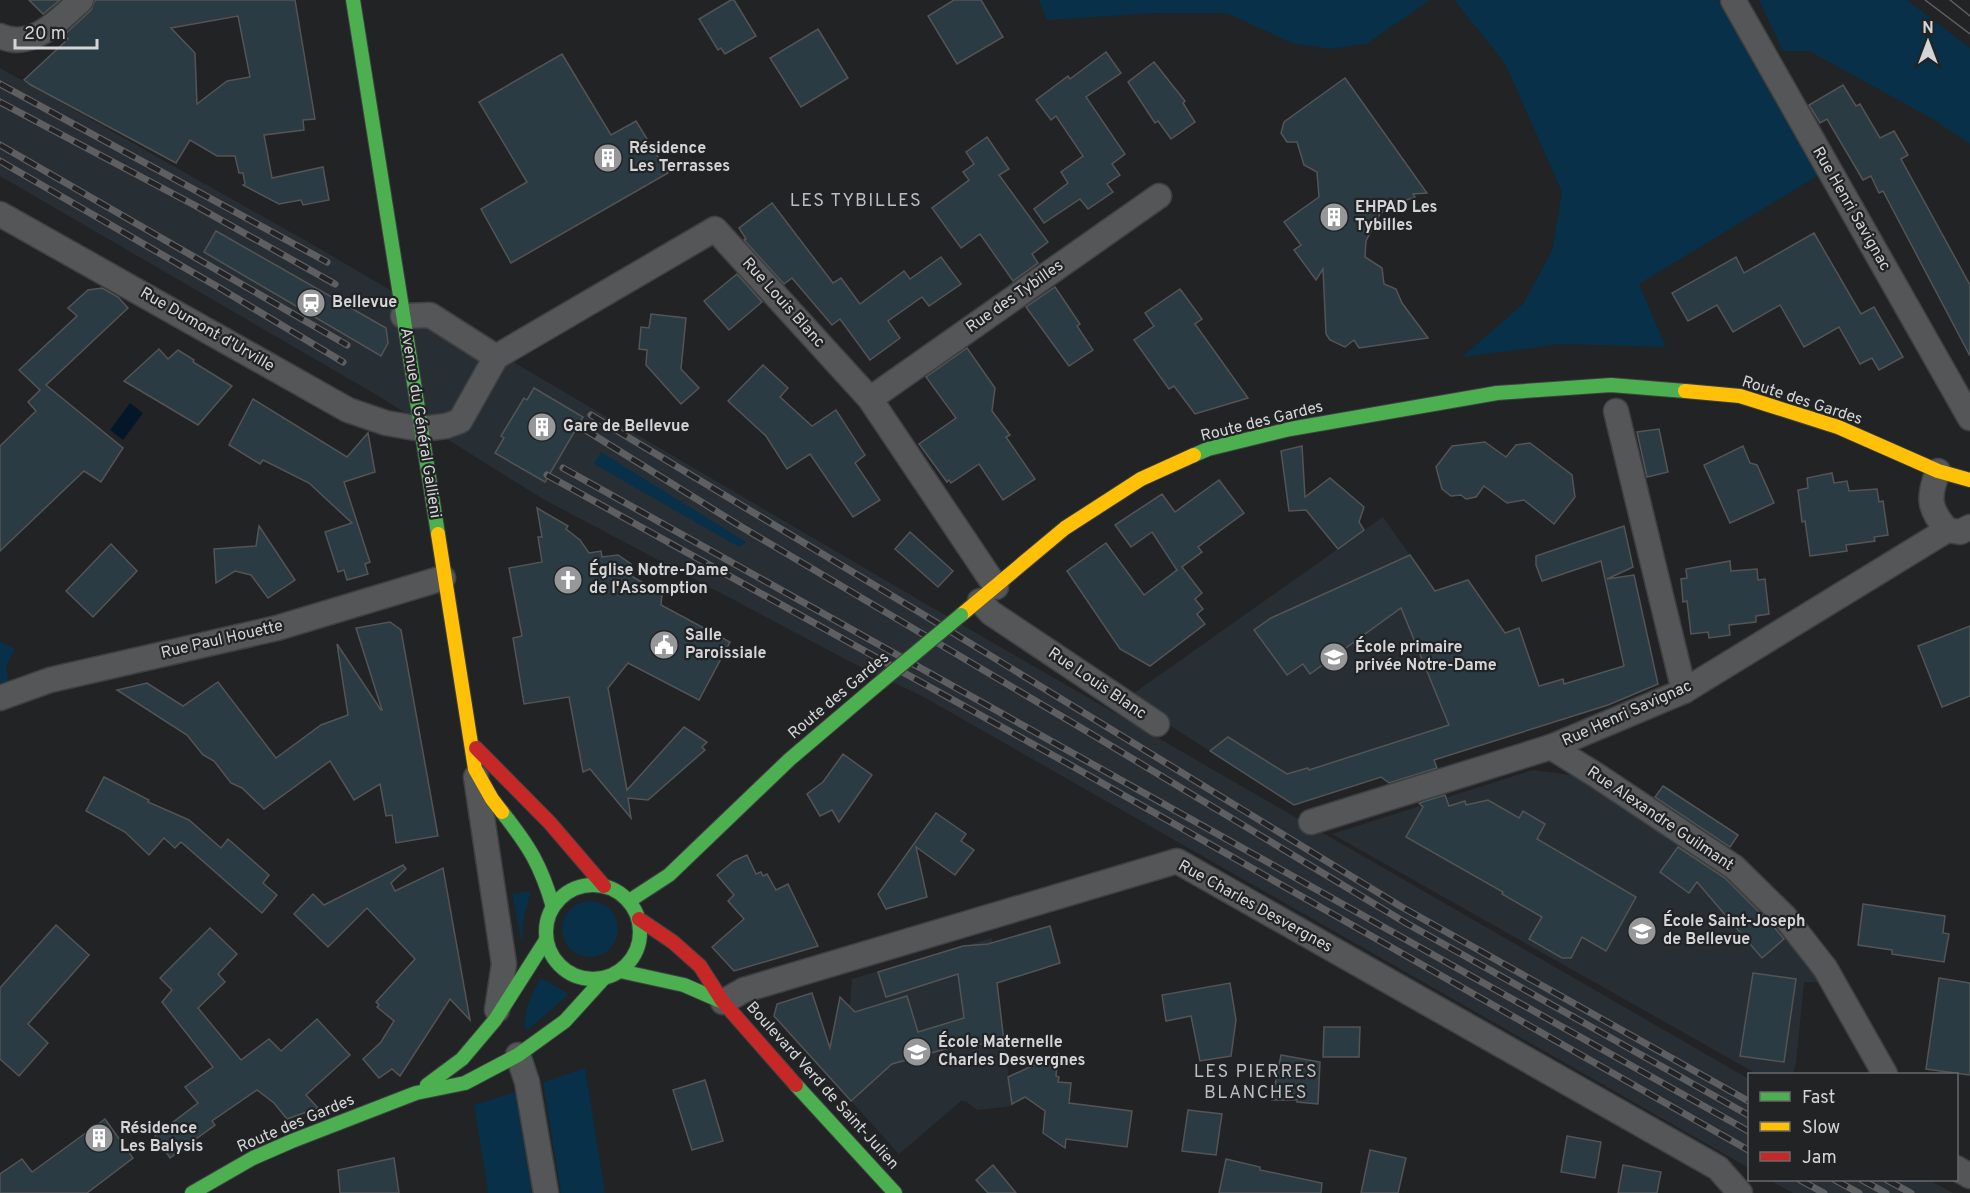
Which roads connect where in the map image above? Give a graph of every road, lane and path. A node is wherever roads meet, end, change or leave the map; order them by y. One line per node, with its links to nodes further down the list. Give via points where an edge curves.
1 (81, 0): 4 (street, via 49,29 28,39)
2 (353, 0): 7 (main road, Avenue du Général Gallieni)
3 (1733, 0): 11 (street, Rue Henri Savignac)
4 (2, 37)
5 (1159, 196): 9 (street, Rue des Tybilles)
6 (0, 213): 12 (street, Rue Dumont d'Urville, via 348,410 386,423)
7 (403, 316): 8 (street, via 430,315); 12 (main road, Avenue du Général Gallieni)
8 (496, 357): 9 (street, Rue Louis Blanc, via 716,229); 12 (street, via 460,421)
9 (870, 399): 17 (street, Rue Louis Blanc)
10 (1616, 411): 18 (street)
11 (1970, 418)
12 (421, 429): 16 (main road, Avenue du Général Gallieni)
13 (1938, 471): 14 (main road, Route des Gardes); 15 (street, Rue Henri Savignac, via 1930,492 1935,516); 17 (main road, Route des Gardes, via 1838,427 1740,396 1611,385 1497,393 1290,429 1208,449 1141,479 1065,528)
14 (1970, 480)
15 (1958, 528): 18 (street, Rue Henri Savignac)
16 (444, 578): 19 (street, Rue Paul Houette, via 277,628 50,680); 21 (main road, Avenue du Général Gallieni)
17 (979, 601): 20 (street, Rue Louis Blanc); 26 (main road, Route des Gardes, bridge, via 790,759 669,875)
18 (1684, 691): 22 (street, Rue Henri Savignac)
19 (0, 698)
20 (1157, 724)
21 (469, 740): 23 (main road, Avenue du Général Gallieni); 25 (main road, via 550,823)
22 (1551, 747): 24 (street, Rue Henri Savignac); 36 (street, Rue Alexandre Guilmant, via 1734,867 1777,909 1825,968)
23 (475, 769): 27 (main road, Avenue du Général Gallieni, via 492,799 527,843 544,876); 34 (street, Avenue du Général Gallieni, via 504,964)
24 (1311, 822)
25 (604, 886): 26 (main road); 27 (main road, via 585,885 567,892)
26 (629, 901): 28 (main road)
27 (553, 907): 29 (main road)
28 (639, 919): 30 (main road, via 640,938 634,957); 32 (main road, Boulevard Verd de Saint-Julien, via 700,966)
29 (546, 940): 31 (main road, via 553,958 567,971 584,979); 33 (main road); 34 (main road, Route des Gardes)
30 (620, 971): 31 (main road); 32 (main road, Boulevard Verd de Saint-Julien, via 684,985)
31 (604, 978): 35 (main road, Route des Gardes, via 565,1021)
32 (723, 1002): 40 (main road, Boulevard Verd de Saint-Julien); 41 (street, Rue Charles Desvergnes, via 744,990 1177,861 1718,1168)
33 (520, 1005)
34 (495, 1020): 37 (main road, Route des Gardes, via 462,1059)
35 (517, 1044): 37 (main road, Route des Gardes, via 465,1083); 39 (street)
36 (1884, 1073)
37 (416, 1094): 38 (main road, Route des Gardes, via 253,1158)
38 (192, 1193)
39 (546, 1193)
40 (896, 1193)
41 (1740, 1193)

